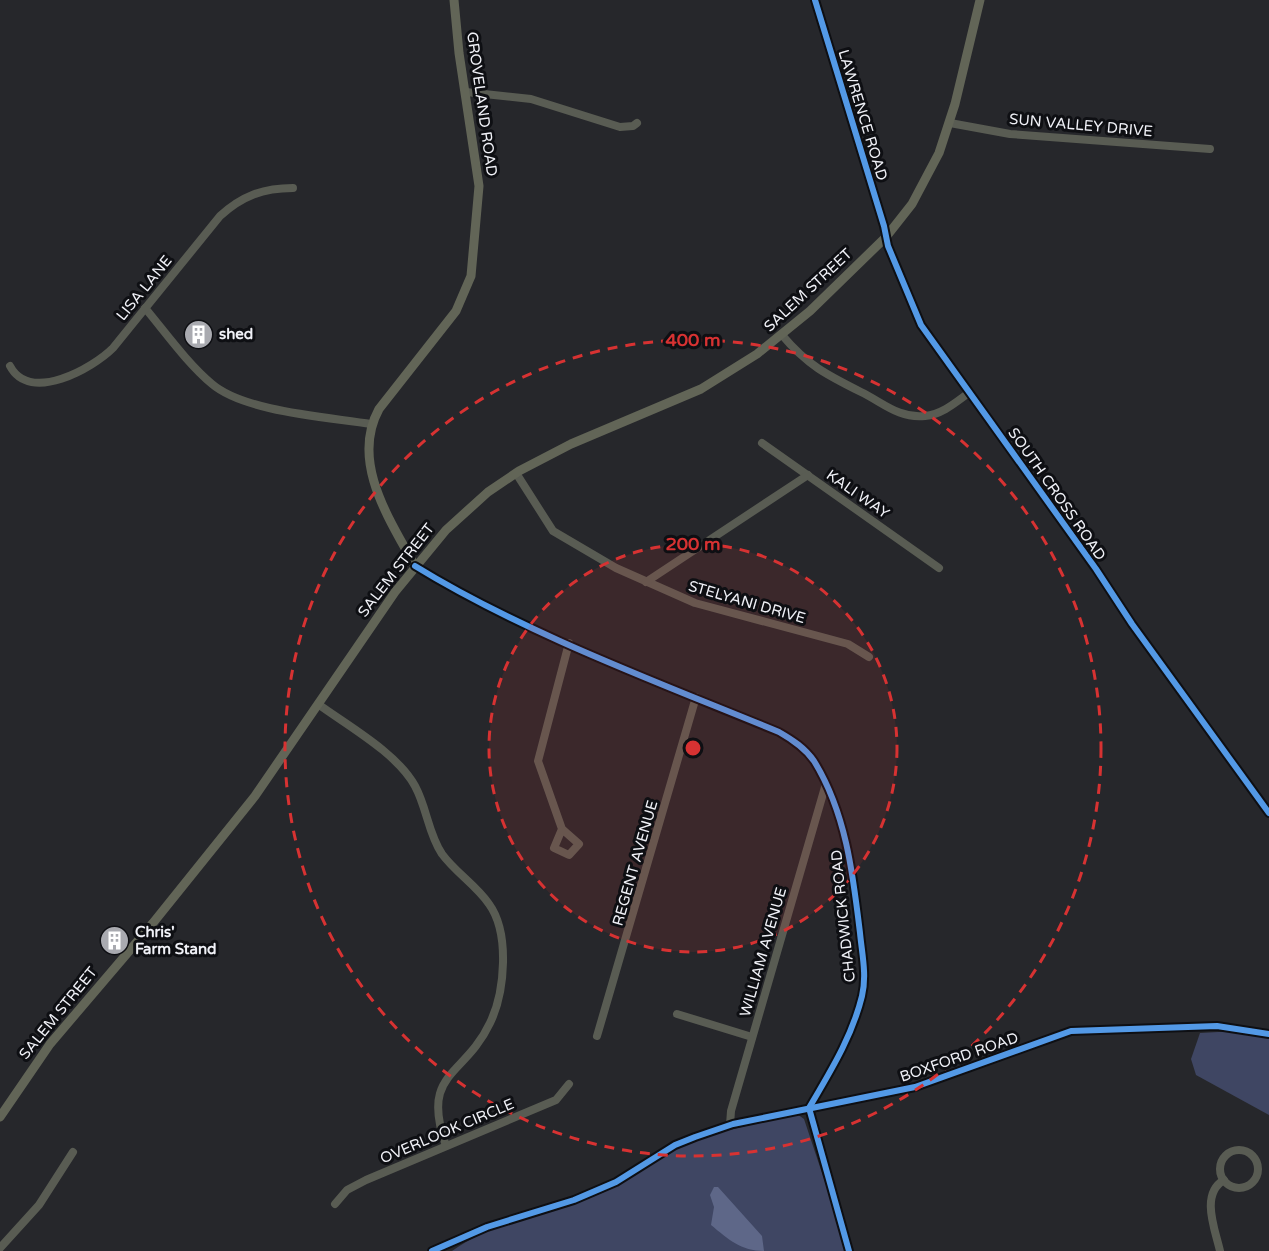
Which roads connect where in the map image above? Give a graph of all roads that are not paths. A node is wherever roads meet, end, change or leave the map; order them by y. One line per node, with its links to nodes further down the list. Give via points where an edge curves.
1 (454, 0): 4 (main road, GROVELAND ROAD)
2 (815, 0): 9 (street, LAWRENCE ROAD)
3 (980, 0): 6 (main road, SALEM STREET)
4 (466, 92): 5 (street, via 531,99 620,127); 14 (main road, GROVELAND ROAD, via 478,186 471,276 456,311 393,389)
5 (637, 123)
6 (950, 123): 7 (street, SUN VALLEY DRIVE, via 1011,134); 9 (main road, SALEM STREET, via 924,186)
7 (1210, 149)
8 (293, 188): 10 (street, LISA LANE, via 254,193 232,205)
9 (886, 237): 11 (main road, SALEM STREET); 13 (street, SOUTH CROSS ROAD, via 921,325)
10 (145, 308): 12 (street, LISA LANE, via 103,358 73,375 30,380 18,376); 14 (street, via 204,376 229,394 257,405)
11 (782, 335): 13 (street, via 800,356 828,376 899,413 923,417 935,414); 16 (main road, SALEM STREET, via 701,389 587,437)
12 (10, 366)
13 (970, 392): 26 (street, SOUTH CROSS ROAD)
14 (371, 424): 18 (main road, GROVELAND ROAD, via 368,445 375,484)
15 (762, 443): 17 (street, KALI WAY)
16 (516, 473): 18 (main road, SALEM STREET, via 446,530); 20 (street, STELYANI DRIVE, via 553,531)
17 (808, 475): 19 (street, KALI WAY); 20 (street)
18 (414, 566): 21 (street, CHADWICK ROAD, via 471,598); 24 (main road, SALEM STREET)
19 (939, 568)
20 (646, 582): 22 (street, STELYANI DRIVE, via 715,609 848,644)
21 (569, 643): 23 (street, CHADWICK ROAD); 27 (street, via 538,761)
22 (869, 657)
23 (696, 698): 25 (street, CHADWICK ROAD, via 796,742 814,762); 30 (street, REGENT AVENUE)
24 (318, 704): 34 (main road, SALEM STREET, via 248,805 55,1037); 36 (street, via 405,772 417,789 427,824 441,851 490,905 500,928 503,958 490,1023 438,1095 438,1124)
25 (825, 787): 31 (street, WILLIAM AVENUE); 33 (street, CHADWICK ROAD, via 849,851 864,980 848,1037)
26 (1269, 813)
27 (562, 829)
28 (677, 1014): 31 (street)
29 (1269, 1034): 33 (street, BOXFORD ROAD, via 1217,1026 1071,1031 915,1087)
30 (597, 1036)
31 (752, 1037): 35 (street, WILLIAM AVENUE)
32 (569, 1084): 36 (street, OVERLOOK CIRCLE, via 556,1100)
33 (809, 1108): 35 (street, BOXFORD ROAD); 42 (street)
34 (0, 1117)
35 (730, 1125): 41 (street, BOXFORD ROAD, via 675,1145 616,1182 574,1200 487,1227)
36 (446, 1146): 39 (street, OVERLOOK CIRCLE, via 347,1190)
37 (73, 1152): 40 (street, via 39,1205)
38 (1224, 1180): 38 (street, via 1220,1166 1228,1153 1242,1150 1255,1157 1258,1172 1251,1184 1236,1188); 43 (street, via 1216,1185 1210,1201)
39 (335, 1204)
40 (0, 1248)
41 (432, 1251)
42 (849, 1251)
43 (1220, 1251)

